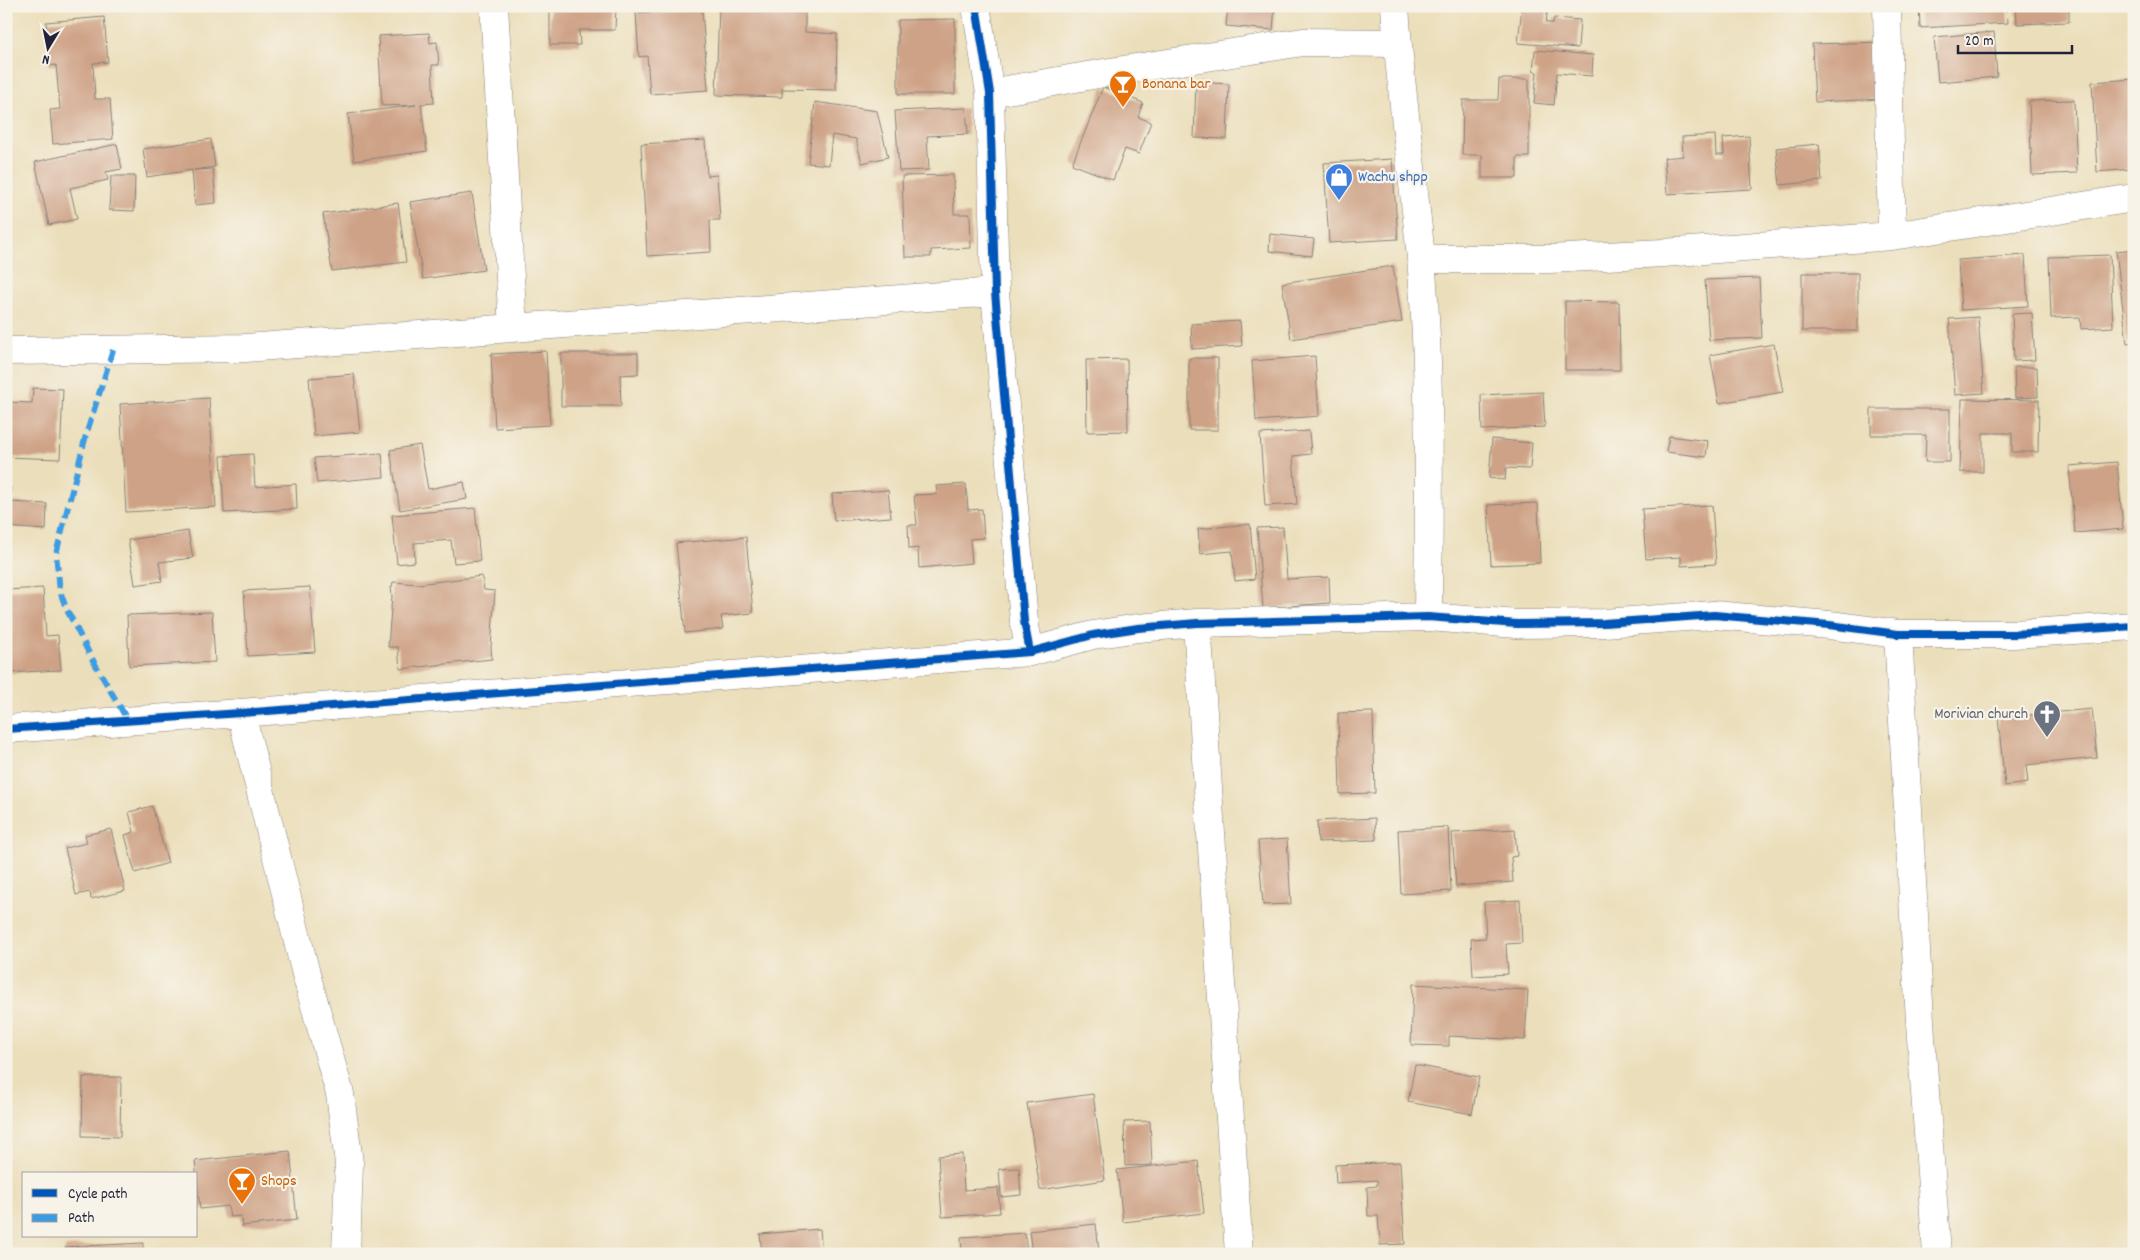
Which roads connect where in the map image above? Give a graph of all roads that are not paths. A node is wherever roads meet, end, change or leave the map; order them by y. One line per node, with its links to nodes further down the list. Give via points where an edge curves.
1 (494, 6): 11 (street)
2 (976, 6): 6 (street)
3 (1395, 6): 5 (street)
4 (1887, 6): 8 (street)
5 (1397, 43): 6 (street, via 1303,42); 9 (street)
6 (990, 93): 10 (street)
7 (2134, 198): 8 (street)
8 (1892, 236): 9 (street, via 1549,259)
9 (1421, 259): 13 (street, via 1430,470)
10 (995, 292): 11 (street); 17 (street, via 1024,621)
11 (513, 328): 12 (street, via 245,348)
12 (6, 351)
13 (1428, 617): 14 (street); 16 (street, via 1517,624 1604,623 1714,615)
14 (1196, 623): 17 (street, via 1094,635); 21 (street)
15 (2134, 626): 16 (street, via 2014,634)
16 (1898, 634): 22 (street)
17 (1030, 652): 18 (street)
18 (241, 713): 19 (street); 20 (street, via 297,940 340,1094 349,1163)
19 (6, 729)
20 (346, 1254)
21 (1239, 1254)
22 (1937, 1254)

